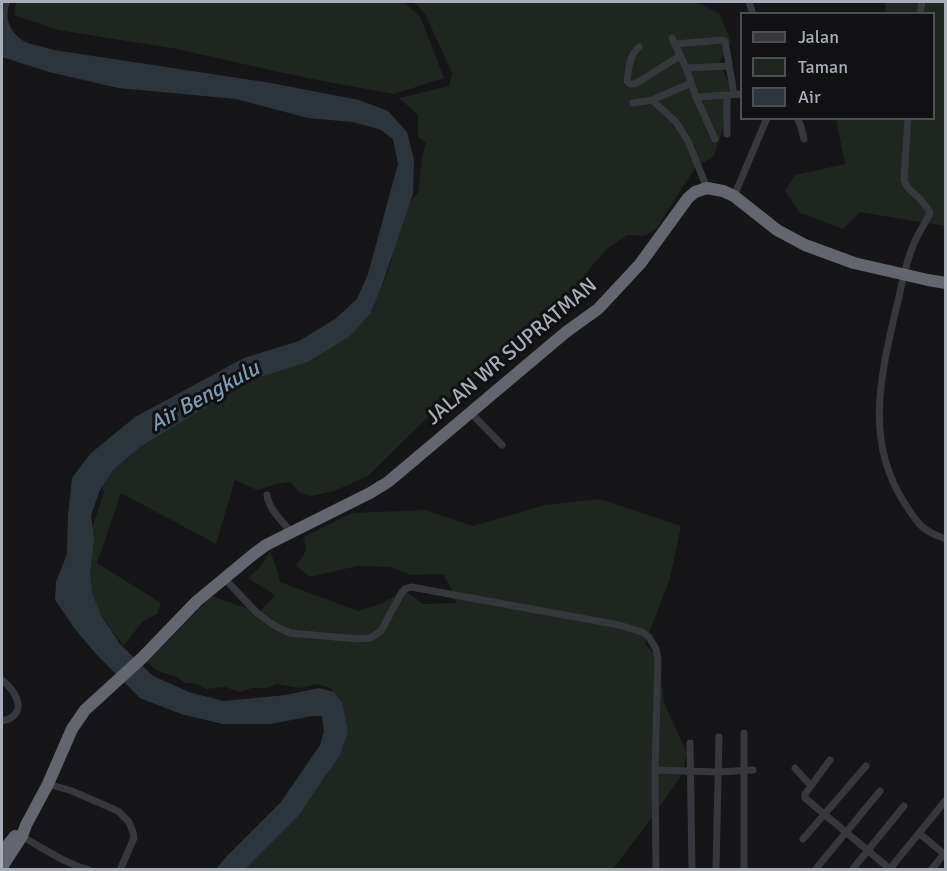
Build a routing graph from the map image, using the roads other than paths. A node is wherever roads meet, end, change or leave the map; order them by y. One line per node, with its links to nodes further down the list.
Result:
1 (639, 47): 2 (street)
2 (680, 56): 3 (street); 4 (street)
3 (729, 66): 4 (street); 6 (street)
4 (686, 68): 5 (street)
5 (691, 83): 7 (street); 8 (street)
6 (734, 94): 7 (street); 13 (street)
7 (696, 97): 14 (street)
8 (652, 100): 9 (street); 16 (street)
9 (633, 103)
10 (766, 120): 17 (street)
11 (798, 120): 15 (street)
12 (908, 120): 18 (street)
13 (727, 134)
14 (715, 139)
15 (804, 139)
16 (707, 188): 17 (highway); 20 (highway, JALAN WR SUPRATMAN)
17 (734, 196): 18 (highway)
18 (904, 274): 19 (highway); 24 (street)
19 (945, 283)
20 (470, 412): 21 (street); 23 (highway, JALAN WR SUPRATMAN)
21 (502, 445)
22 (267, 495): 23 (street)
23 (292, 533): 25 (highway, JALAN WR SUPRATMAN)
24 (945, 539)
25 (224, 578): 34 (street); 39 (highway, JALAN WR SUPRATMAN)
26 (2, 680): 27 (street)
27 (2, 721)
28 (744, 733): 37 (street)
29 (718, 737): 38 (street)
30 (690, 743): 36 (street)
31 (830, 760): 40 (street)
32 (866, 766): 44 (street)
33 (795, 768): 40 (street)
34 (655, 770): 36 (street); 56 (street)
35 (753, 770): 37 (street)
36 (690, 771): 38 (street); 57 (street)
37 (744, 771): 38 (street); 59 (street)
38 (718, 772): 58 (street)
39 (48, 784): 45 (highway, JALAN WR SUPRATMAN); 55 (street)
40 (811, 786): 44 (street)
41 (880, 791): 46 (street)
42 (945, 800): 47 (street)
43 (904, 806): 49 (street)
44 (824, 815): 46 (street); 48 (street)
45 (22, 832): 50 (highway); 52 (highway); 54 (street)
46 (846, 833): 49 (street); 60 (street)
47 (919, 833): 51 (street); 53 (street)
48 (803, 839)
49 (868, 851): 53 (street); 61 (street)
50 (2, 852)
51 (945, 855): 62 (street)
52 (2, 867)
53 (889, 869)
54 (88, 870)
55 (120, 870)
56 (656, 870)
57 (692, 870)
58 (717, 870)
59 (744, 870)
60 (814, 870)
61 (852, 870)
62 (931, 870)

